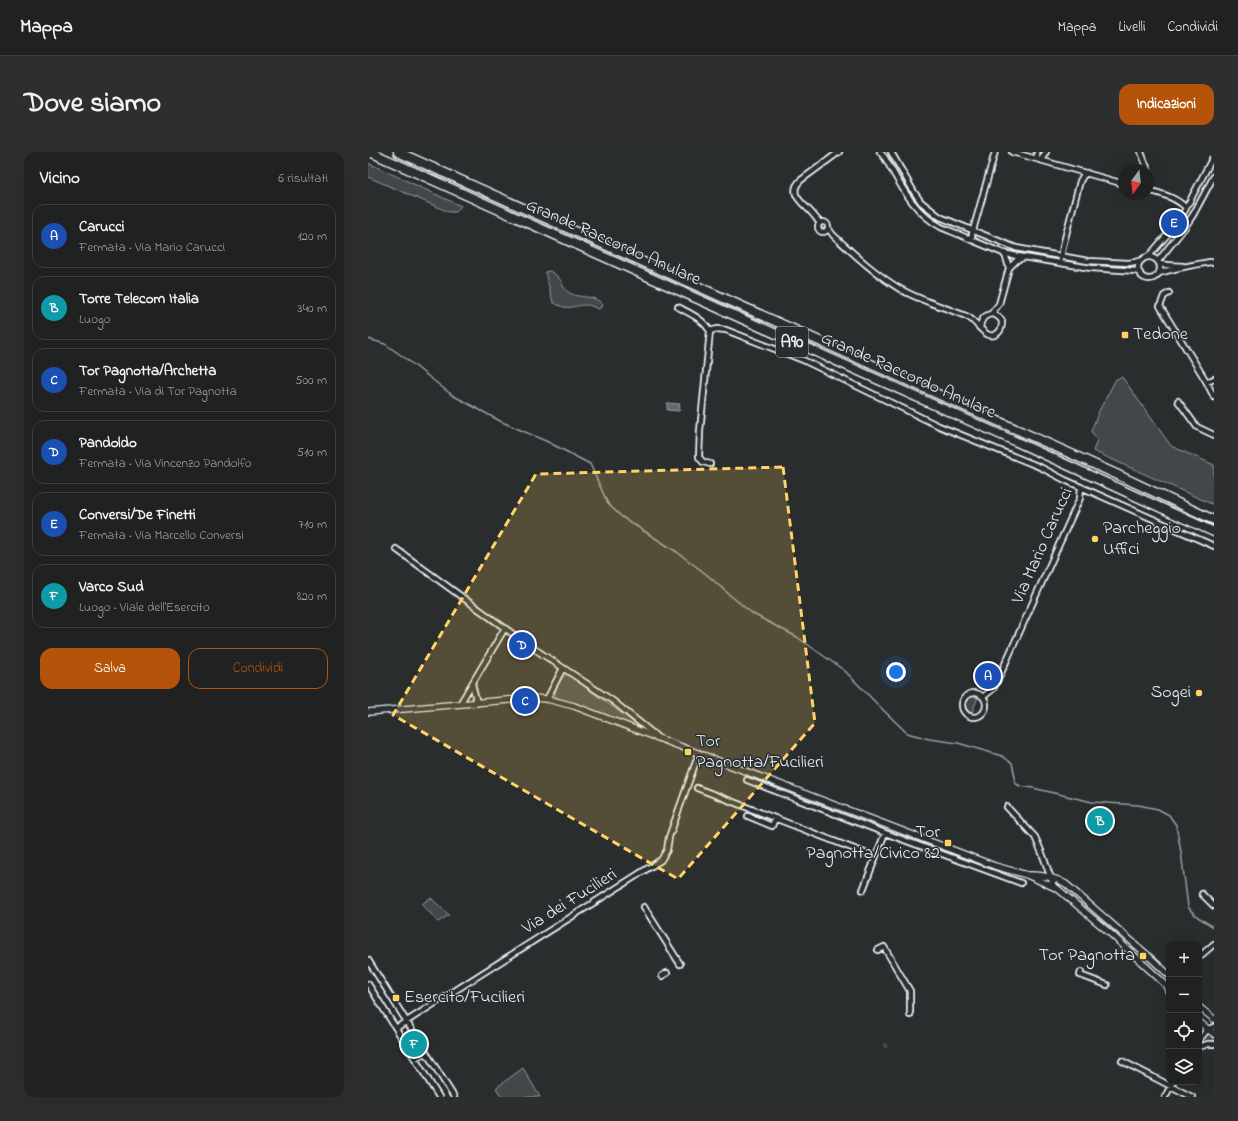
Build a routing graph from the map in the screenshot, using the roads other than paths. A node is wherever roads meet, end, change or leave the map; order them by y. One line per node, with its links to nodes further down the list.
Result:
1 (370, 152): 53 (highway, Grande Raccordo Anulare / A90)
2 (398, 152): 52 (highway, Grande Raccordo Anulare / A90)
3 (839, 152): 20 (street)
4 (880, 152): 23 (street)
5 (891, 152): 22 (street)
6 (995, 152): 22 (street)
7 (1012, 152): 12 (street)
8 (1037, 152): 12 (street)
9 (1046, 152): 12 (street)
10 (1139, 152): 13 (street); 14 (street)
11 (1214, 155): 19 (street)
12 (1039, 160): 15 (street)
13 (1142, 164)
14 (1145, 164)
15 (1087, 173): 17 (street); 25 (street)
16 (1214, 176): 31 (street)
17 (1118, 182)
18 (1154, 192): 19 (street)
19 (1186, 208): 26 (street)
20 (820, 223): 21 (street); 21 (street)
21 (827, 230): 42 (street)
22 (973, 231): 23 (street); 25 (street)
23 (967, 238): 24 (street)
24 (1003, 252): 27 (street); 33 (street)
25 (1062, 256): 28 (street); 30 (street)
26 (1148, 257): 28 (street); 31 (street)
27 (1023, 258): 30 (street); 33 (street)
28 (1142, 260): 34 (street)
29 (1213, 262): 32 (street)
30 (1057, 263): 34 (street)
31 (1159, 263): 32 (street); 35 (street)
32 (1183, 266): 35 (street)
33 (1009, 268): 37 (street)
34 (1140, 273): 35 (street)
35 (1159, 273)
36 (1169, 293): 46 (street)
37 (999, 304): 39 (street); 41 (street)
38 (678, 307): 44 (street)
39 (991, 314): 40 (street); 41 (street)
40 (984, 317): 42 (street); 43 (street)
41 (999, 317): 43 (street)
42 (970, 318): 43 (street)
43 (980, 328)
44 (710, 331): 50 (street); 51 (street)
45 (1214, 379): 46 (street)
46 (1207, 382): 47 (street)
47 (1214, 395)
48 (1178, 401): 49 (street)
49 (1214, 435)
50 (710, 464)
51 (1081, 487): 54 (street, Via Mario Carucci); 59 (street, Via Mario Carucci)
52 (1214, 520)
53 (1214, 532)
54 (1214, 546)
55 (396, 549): 56 (street)
56 (505, 628): 57 (street); 58 (street)
57 (563, 668): 60 (street); 64 (street)
58 (472, 684): 61 (street); 62 (street)
59 (983, 697): 59 (street)
60 (546, 699): 61 (street); 64 (street)
61 (477, 703): 62 (street)
62 (460, 704): 63 (street)
63 (368, 712)
64 (658, 738): 65 (street)
65 (699, 753): 73 (street); 96 (street, Via dei Fucilieri)
66 (747, 780): 71 (street)
67 (697, 788): 70 (street)
68 (1007, 807): 74 (street)
69 (748, 816): 70 (street)
70 (775, 818): 72 (street)
71 (885, 833): 72 (street); 75 (street)
72 (875, 857): 77 (street)
73 (1027, 875): 74 (street); 76 (street)
74 (1050, 877): 76 (street); 87 (street)
75 (1020, 883)
76 (1054, 886): 92 (street)
77 (863, 890)
78 (1202, 894): 79 (street)
79 (1214, 906)
80 (644, 908): 85 (street)
81 (1214, 944): 83 (street)
82 (878, 950): 94 (street)
83 (1202, 954)
84 (368, 960): 96 (street)
85 (680, 964)
86 (1081, 972): 91 (street)
87 (1166, 972)
88 (667, 973): 89 (street)
89 (662, 976)
90 (368, 984): 99 (street)
91 (1108, 985)
92 (1166, 985)
93 (1202, 1009): 95 (street)
94 (910, 1015)
95 (1214, 1019)
96 (407, 1021): 99 (street, Via dei Fucilieri); 105 (street)
97 (1202, 1024): 100 (street)
98 (1214, 1027): 100 (street)
99 (396, 1028): 106 (street)
100 (1208, 1029): 101 (street); 102 (street)
101 (1214, 1034)
102 (1202, 1036)
103 (1214, 1044): 104 (street)
104 (1202, 1046)
105 (426, 1052): 106 (street); 112 (street)
106 (415, 1058): 111 (street)
107 (1122, 1060): 108 (street)
108 (1166, 1081)
109 (1171, 1085): 113 (street)
110 (1174, 1085): 114 (street)
111 (439, 1097)
112 (454, 1097)
113 (1165, 1097)
114 (1192, 1097)

